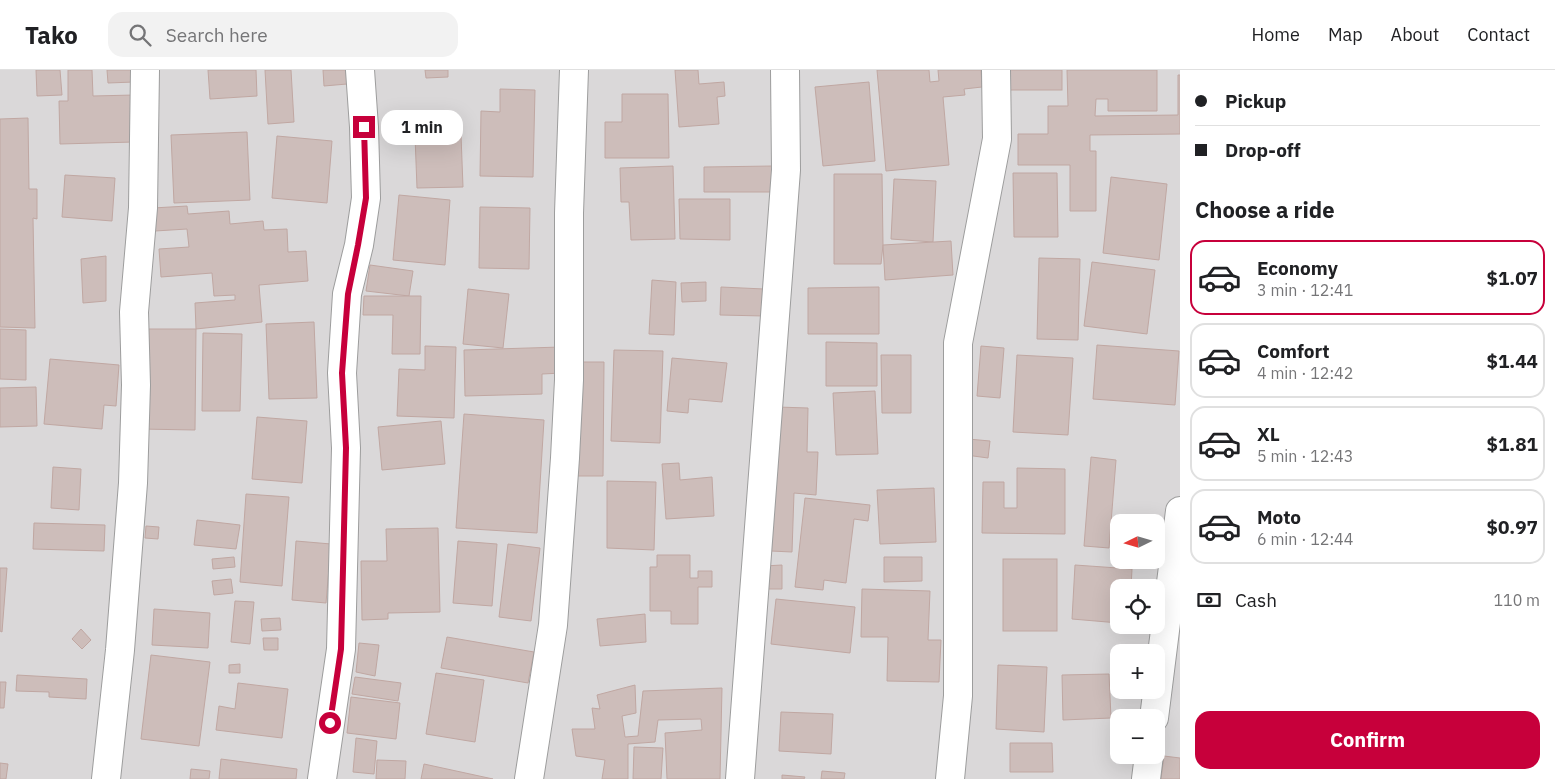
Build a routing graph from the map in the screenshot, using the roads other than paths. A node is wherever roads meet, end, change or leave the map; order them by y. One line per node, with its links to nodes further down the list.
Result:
1 (145, 70): 9 (street)
2 (360, 70): 10 (street)
3 (574, 70): 11 (street)
4 (784, 70): 12 (street)
5 (996, 70): 13 (street)
6 (1180, 511): 7 (street)
7 (1155, 709)
8 (1148, 764): 14 (street)
9 (106, 779)
10 (322, 779)
11 (529, 779)
12 (740, 779)
13 (950, 779)
14 (1146, 779)

